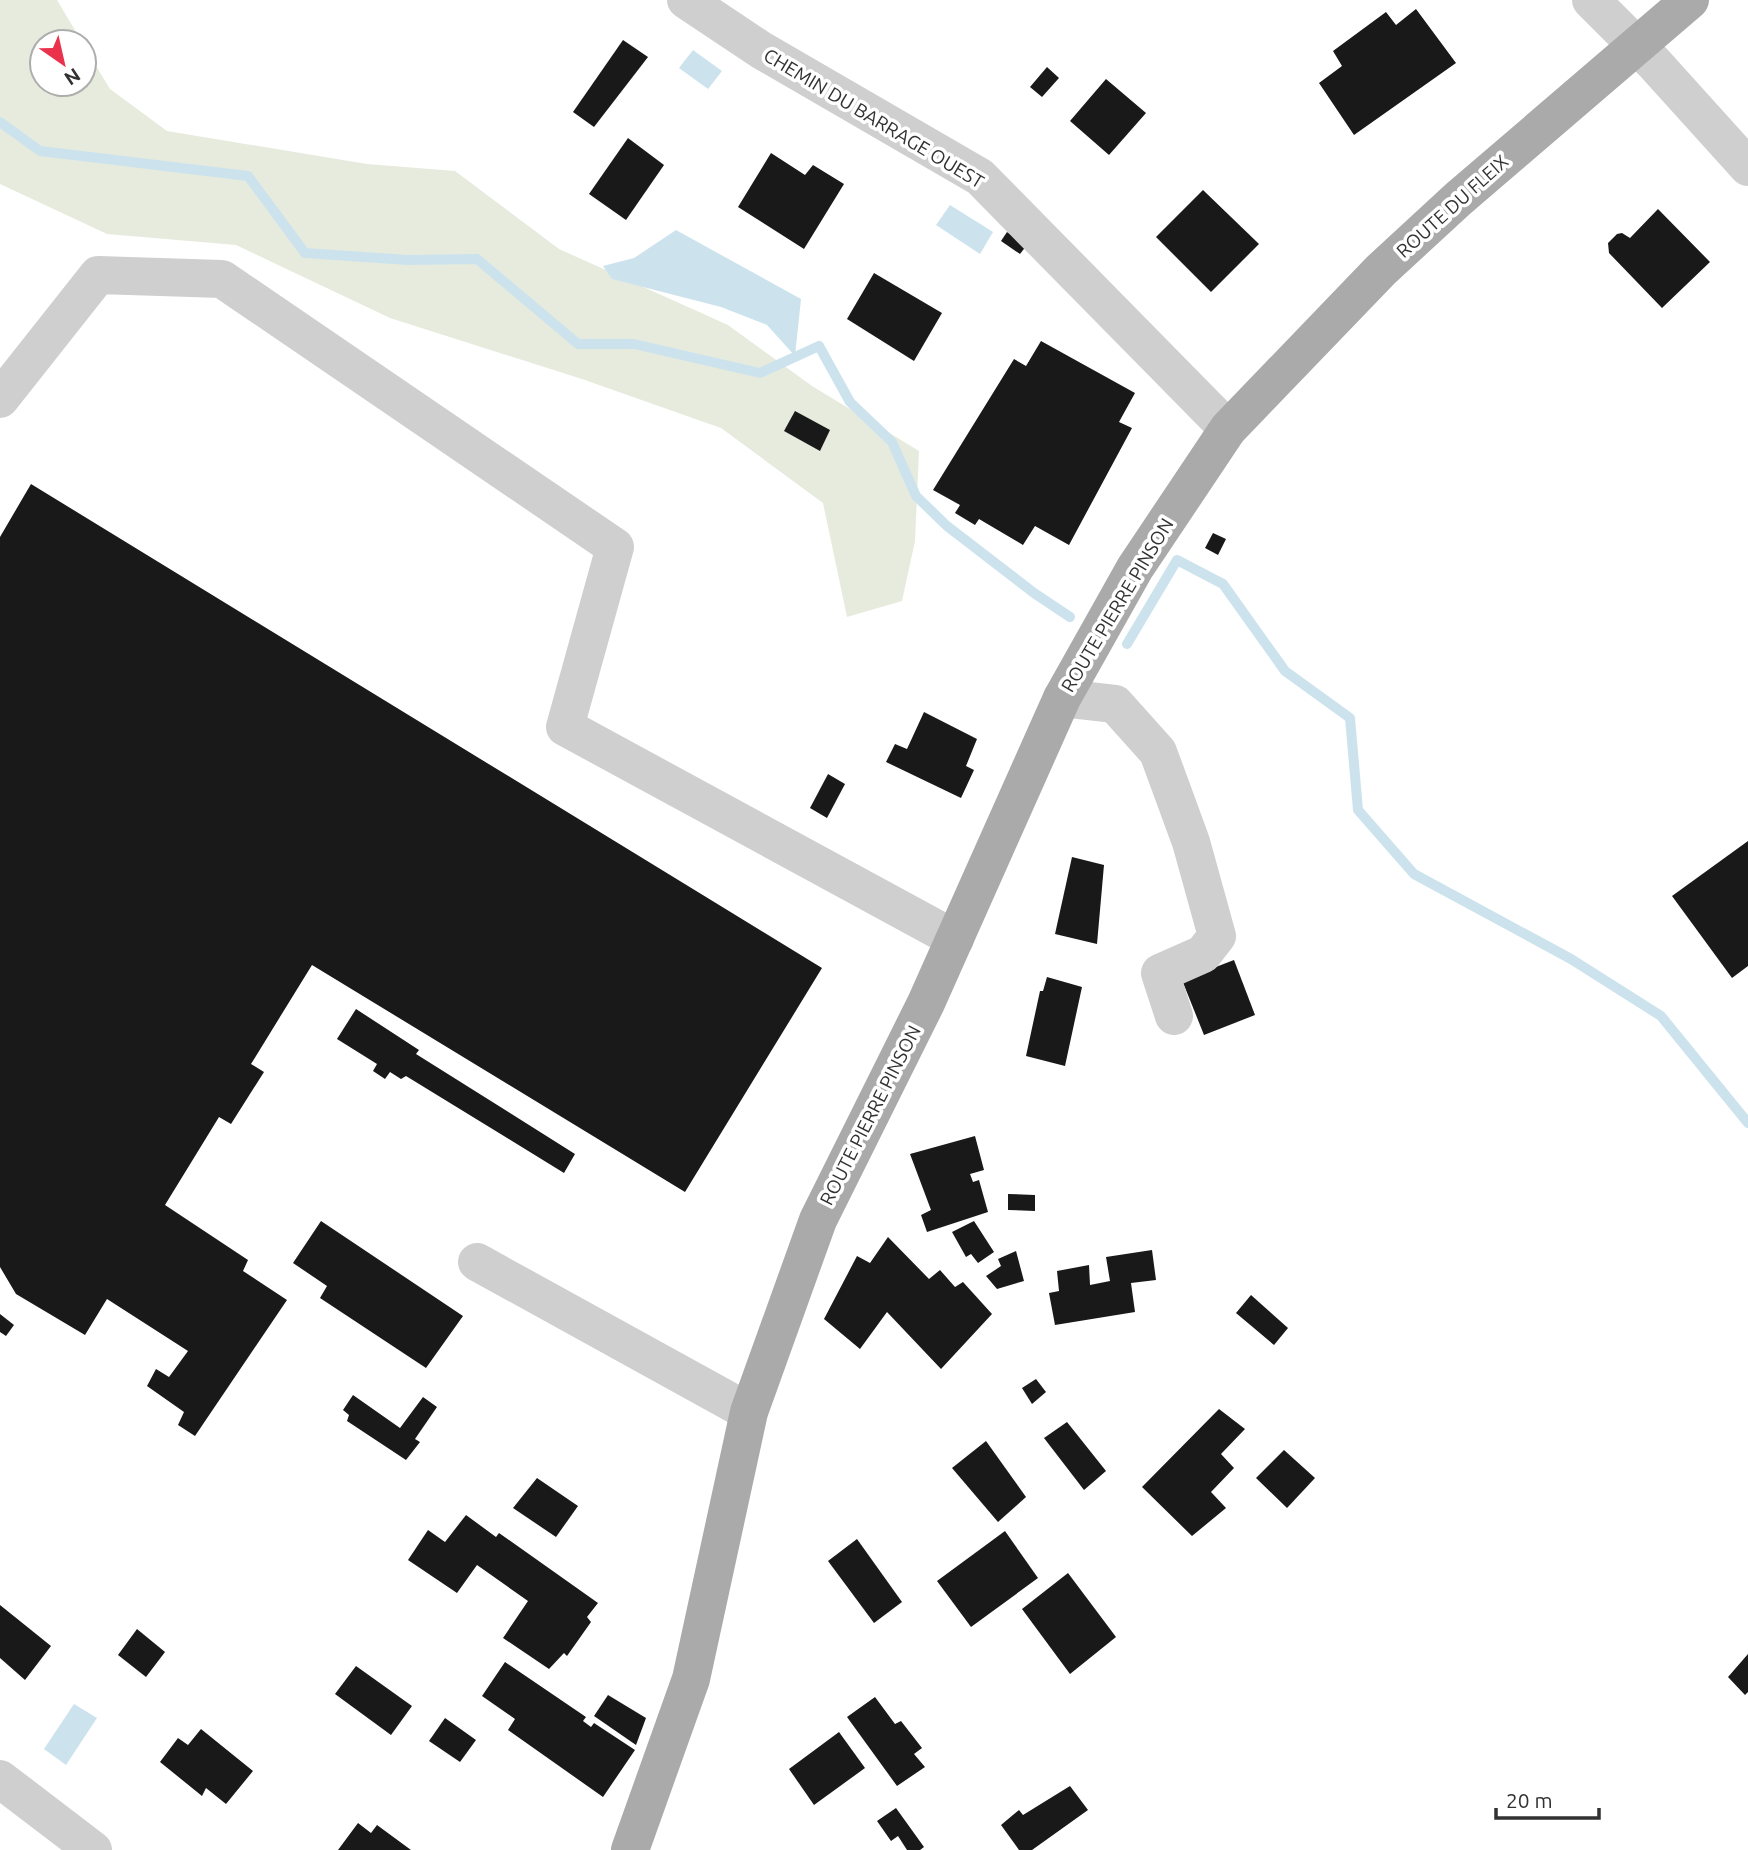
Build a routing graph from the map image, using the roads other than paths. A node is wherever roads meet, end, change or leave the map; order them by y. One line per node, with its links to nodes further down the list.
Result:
1 (686, 0): 7 (street, CHEMIN DU BARRAGE OUEST)
2 (1591, 0): 4 (street)
3 (1690, 0): 4 (main road, ROUTE DU FLEIX)
4 (1637, 46): 5 (street); 7 (main road, ROUTE DU FLEIX)
5 (1748, 167)
6 (0, 399): 9 (street)
7 (1228, 429): 8 (main road, ROUTE PIERRE PINSON)
8 (1062, 698): 9 (main road, ROUTE PIERRE PINSON); 10 (street)
9 (955, 939): 12 (main road, ROUTE PIERRE PINSON)
10 (1174, 1016)
11 (477, 1262): 12 (street)
12 (749, 1412): 15 (main road, ROUTE PIERRE PINSON)
13 (0, 1779): 14 (street)
14 (93, 1850)
15 (630, 1850)

